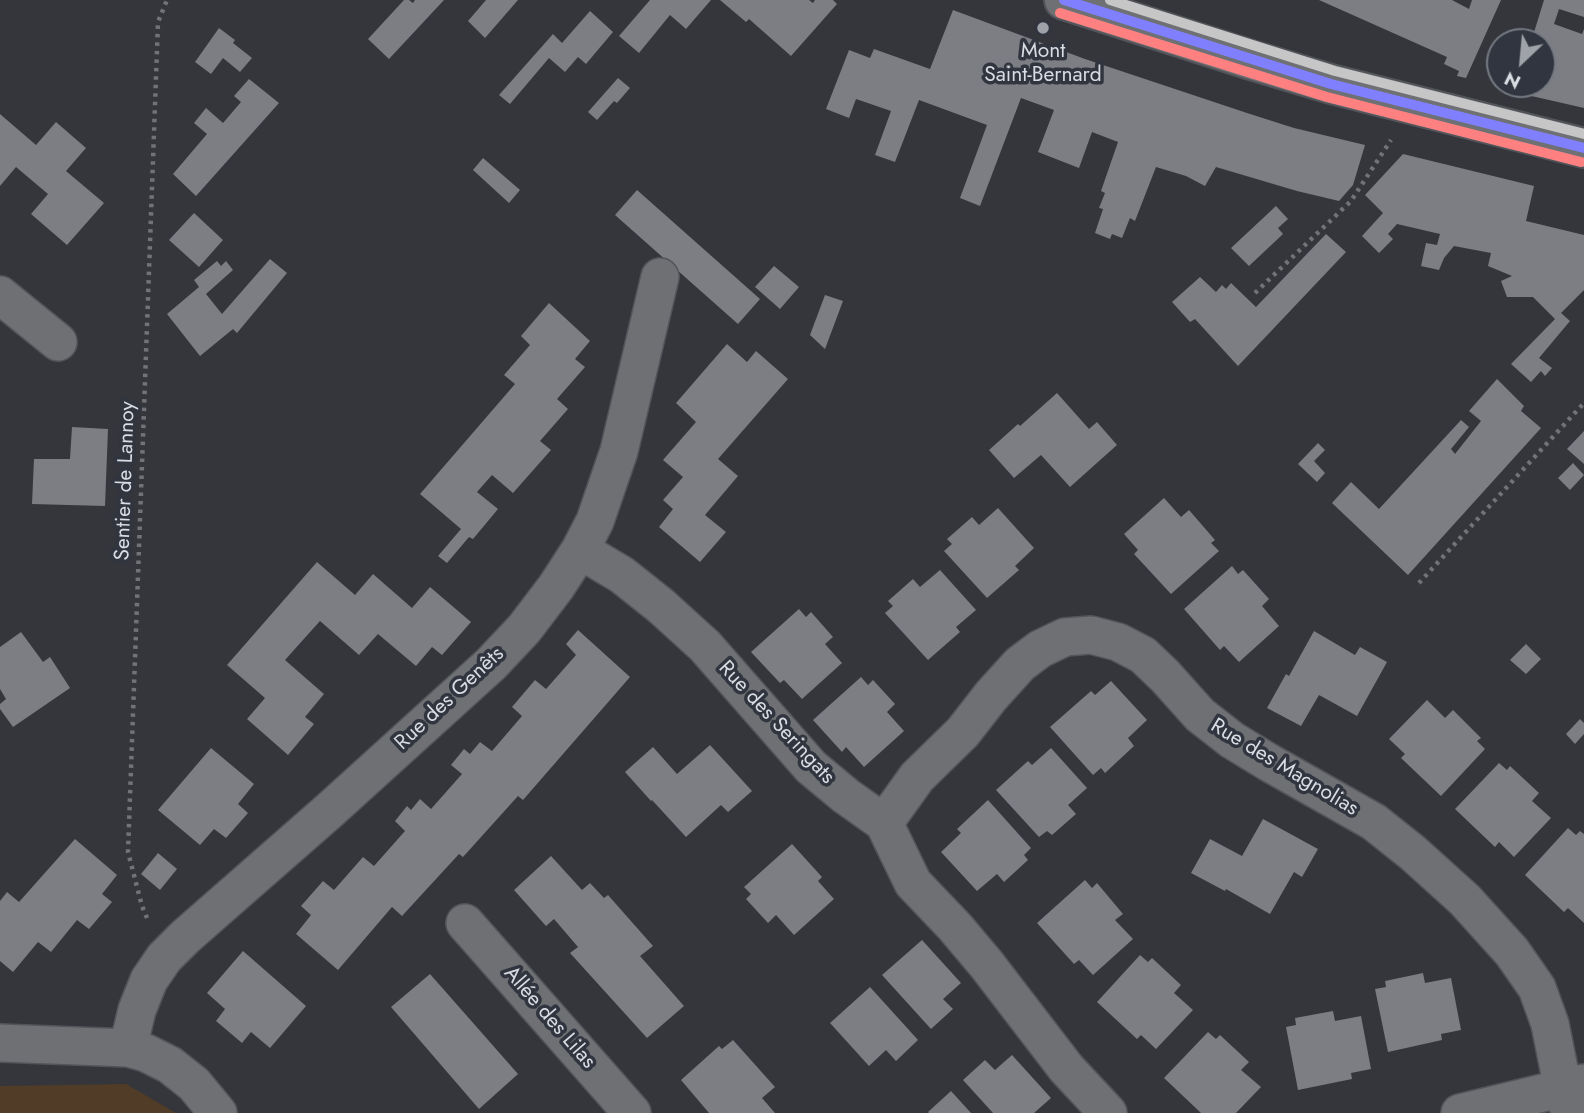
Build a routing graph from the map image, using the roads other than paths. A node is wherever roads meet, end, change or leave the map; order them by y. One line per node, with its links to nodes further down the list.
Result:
1 (1064, 0): 2 (main road)
2 (1584, 148)
3 (660, 277): 6 (street, Rue des Genêts)
4 (0, 295): 5 (street)
5 (58, 342)
6 (580, 550): 7 (street, Rue des Seringats); 10 (street, Rue des Genêts)
7 (884, 823): 11 (street, Rue des Magnolias); 14 (street, Rue des Seringats)
8 (465, 923): 13 (street, Allée des Lilas)
9 (0, 1043): 10 (street)
10 (128, 1048): 12 (street)
11 (1572, 1095): 15 (street)
12 (218, 1113)
13 (632, 1113)
14 (1108, 1113)
15 (1460, 1113)

